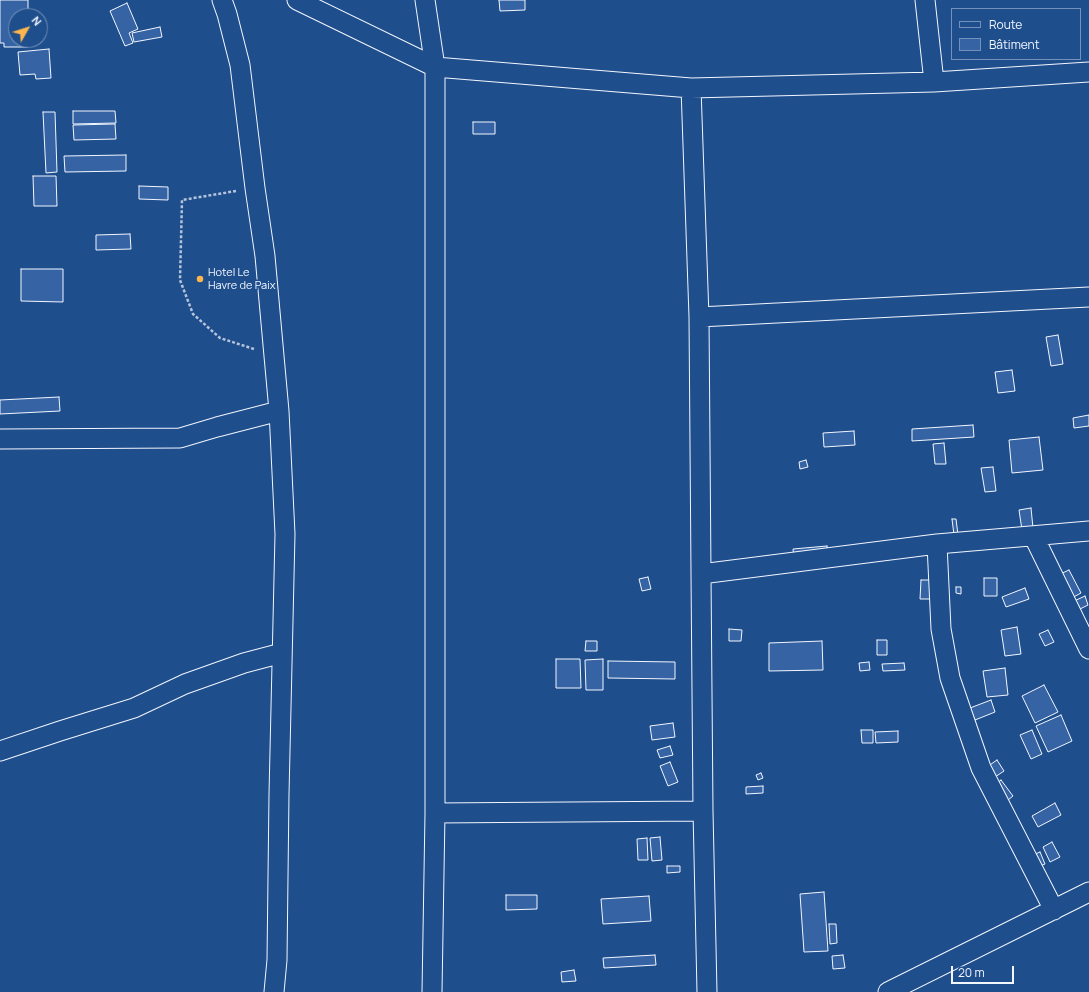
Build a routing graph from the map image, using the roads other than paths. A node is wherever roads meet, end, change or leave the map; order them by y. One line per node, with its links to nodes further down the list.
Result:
1 (222, 0): 11 (street)
2 (297, 0): 5 (street)
3 (425, 0): 5 (street)
4 (925, 0): 7 (street)
5 (434, 66): 8 (street); 21 (street)
6 (1089, 72): 7 (street)
7 (934, 82): 8 (street)
8 (691, 88): 10 (street)
9 (1089, 297): 10 (street)
10 (699, 317): 16 (street)
11 (279, 411): 12 (street); 18 (street)
12 (0, 439)
13 (1089, 531): 14 (street)
14 (1034, 537): 15 (street); 17 (street)
15 (937, 544): 16 (street); 23 (street)
16 (701, 574): 20 (street)
17 (1089, 649)
18 (282, 653): 19 (street); 24 (street)
19 (0, 752)
20 (703, 811): 21 (street); 26 (street)
21 (435, 813): 25 (street)
22 (1089, 892): 23 (street)
23 (1054, 910): 27 (street)
24 (274, 992)
25 (432, 992)
26 (707, 992)
27 (888, 992)

